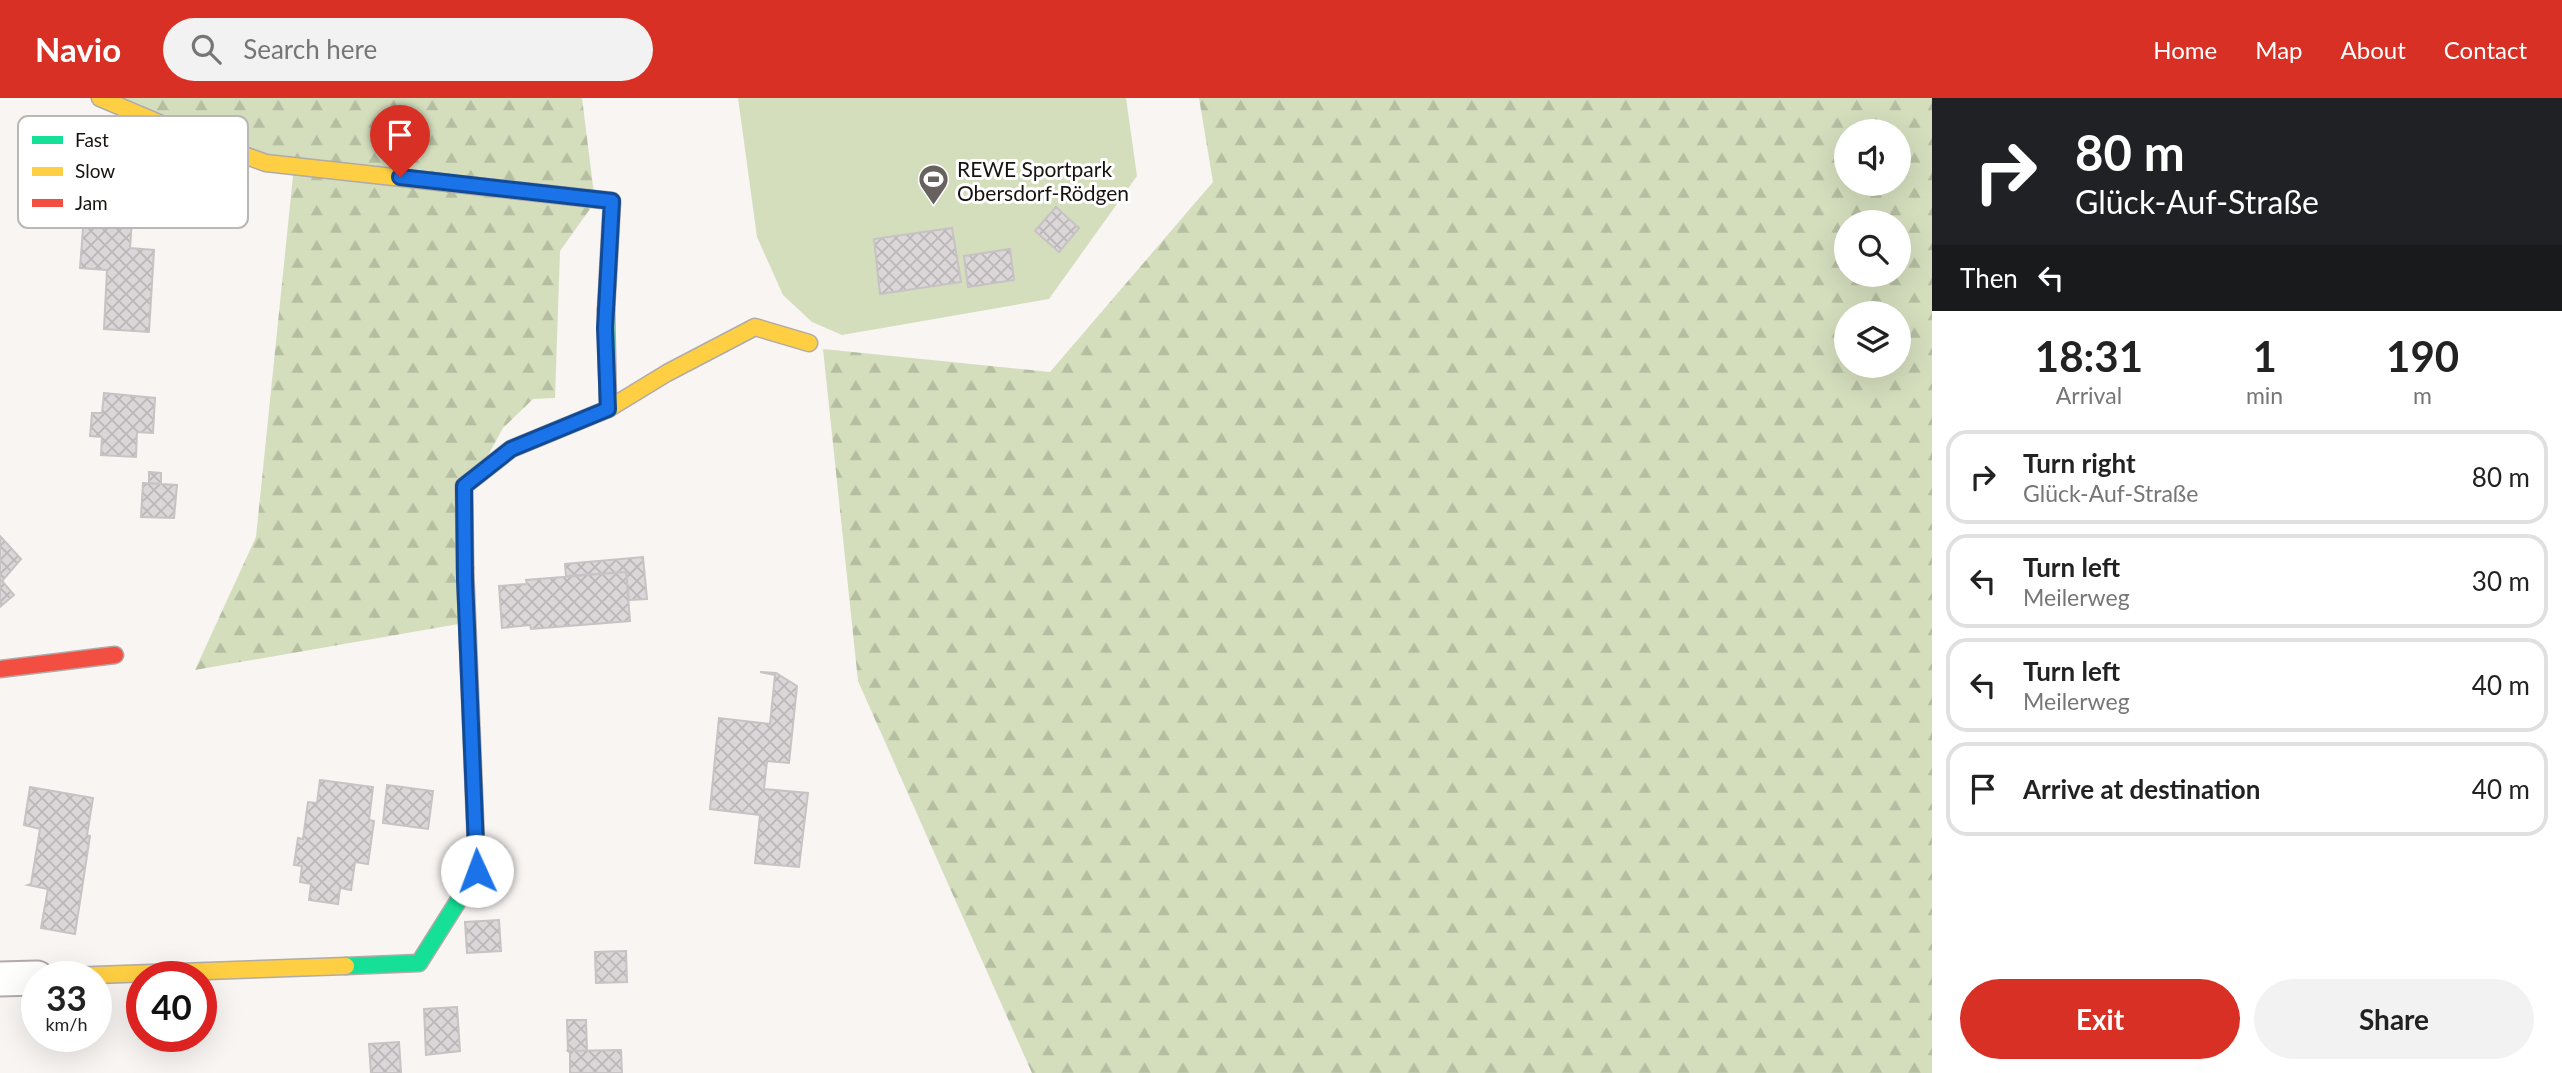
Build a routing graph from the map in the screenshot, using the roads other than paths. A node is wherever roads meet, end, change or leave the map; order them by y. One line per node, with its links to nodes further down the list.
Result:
1 (100, 98): 2 (street)
2 (142, 116)
3 (248, 157): 5 (street)
4 (809, 343): 5 (street)
5 (608, 409): 8 (street)
6 (115, 655): 7 (street)
7 (0, 669)
8 (112, 974)
9 (21, 978): 10 (street)
10 (0, 979)

